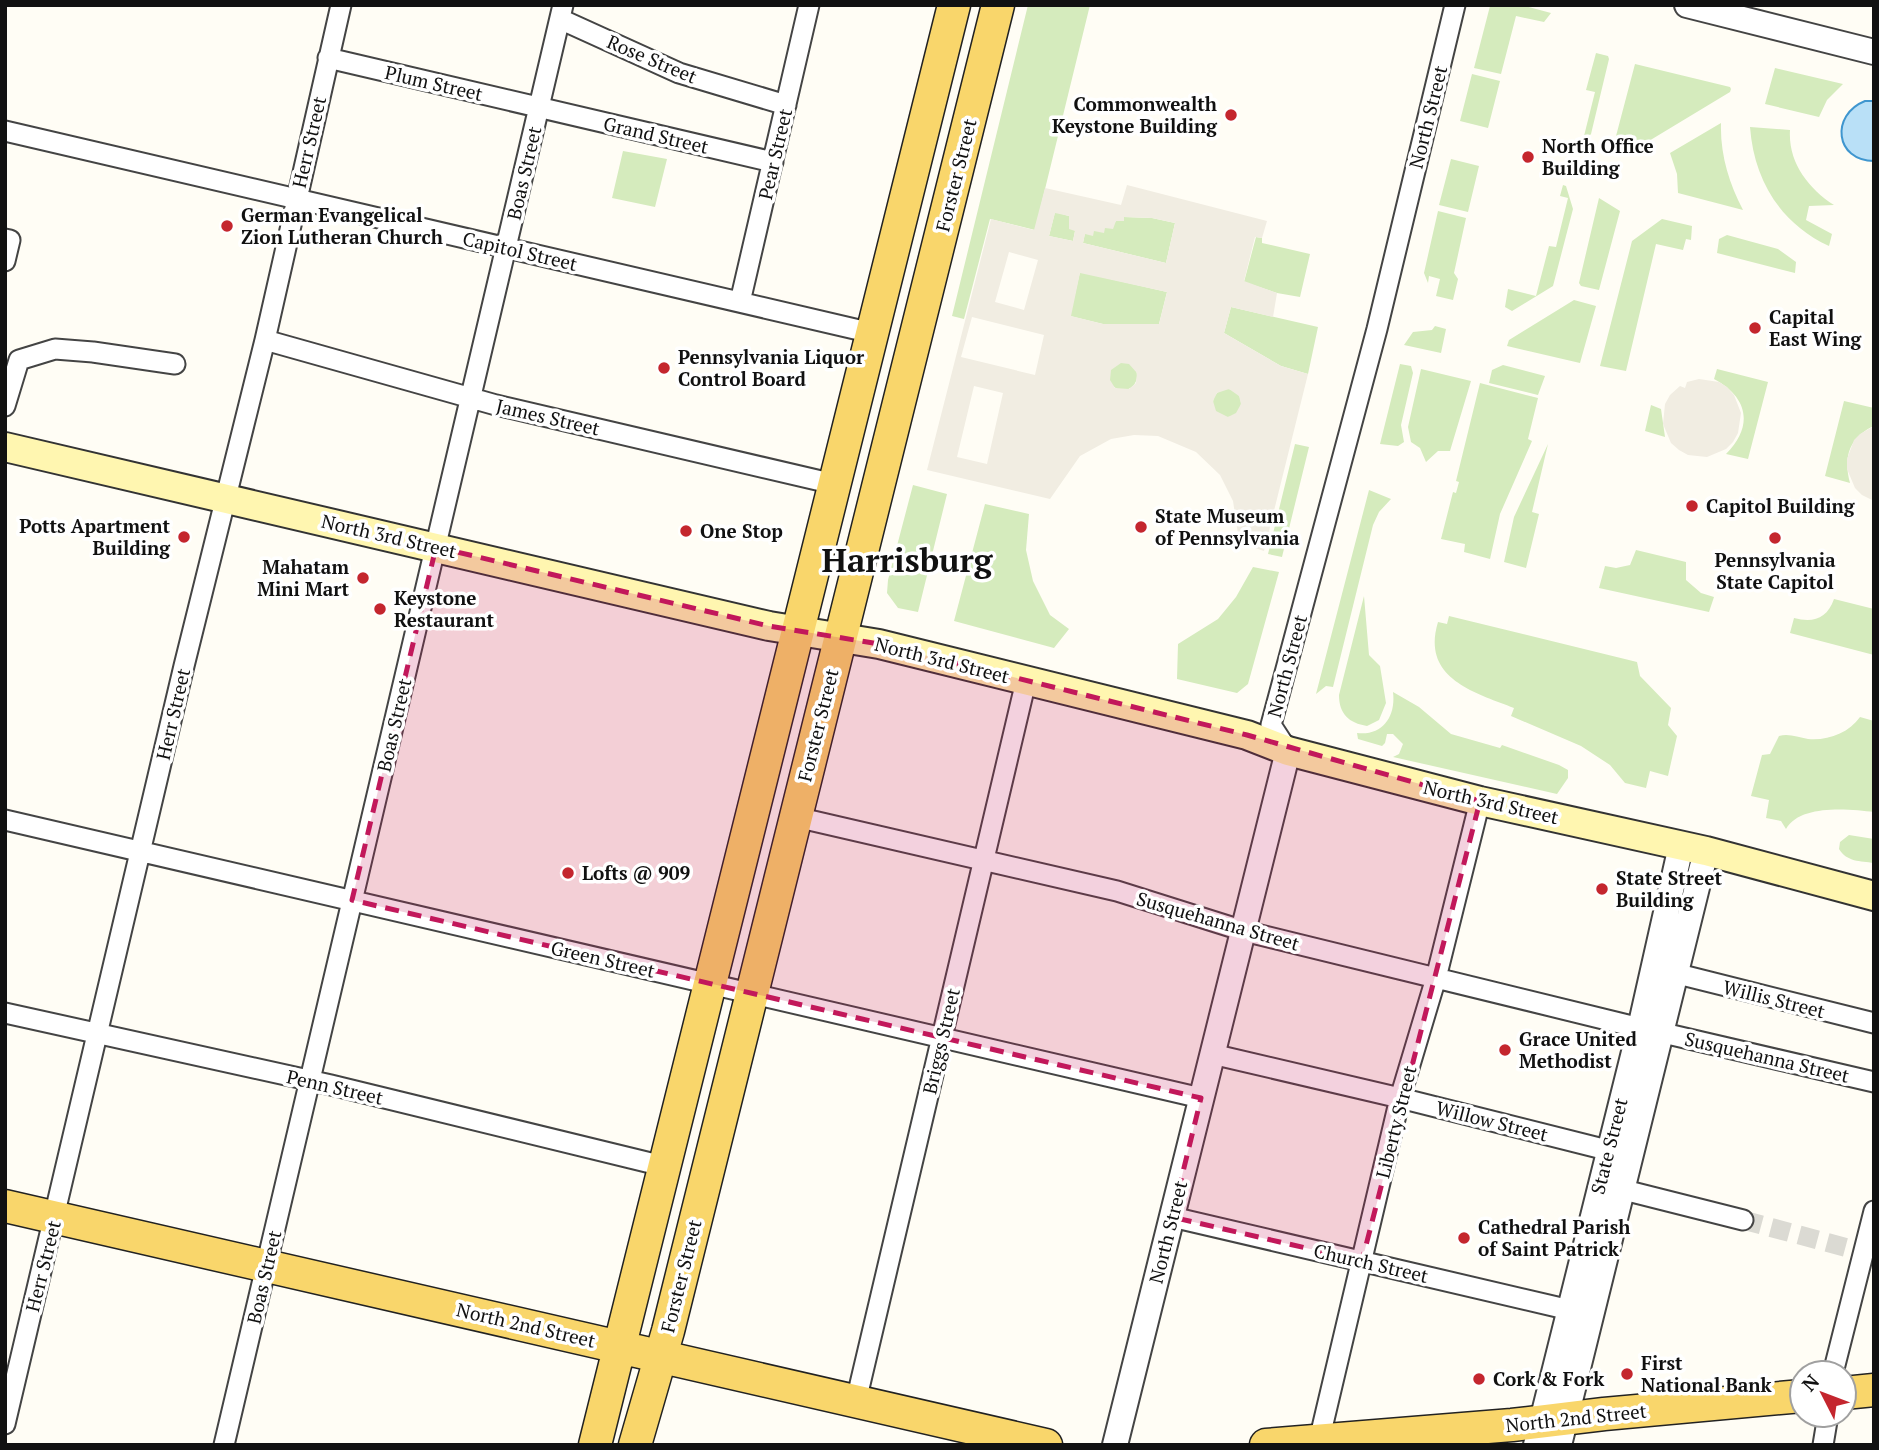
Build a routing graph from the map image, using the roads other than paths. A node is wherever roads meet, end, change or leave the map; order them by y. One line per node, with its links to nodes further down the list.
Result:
1 (341, 5): 10 (street, Herr Street)
2 (809, 5): 11 (street, Pear Street)
3 (954, 5): 20 (main road)
4 (998, 5): 30 (main road, Forster Street)
5 (1455, 5): 32 (street, North Street)
6 (1687, 5): 7 (street)
7 (1713, 8): 9 (street)
8 (562, 12): 11 (street, Rose Street); 12 (street, Boas Street)
9 (1874, 52)
10 (328, 58): 12 (street, Plum Street); 15 (street, Herr Street)
11 (786, 105): 14 (street, Pear Street)
12 (540, 107): 14 (street, Grand Street); 17 (street, Boas Street)
13 (5, 131): 15 (street, Capitol Street)
14 (773, 162): 19 (street, Pear Street)
15 (295, 199): 17 (street, Capitol Street); 21 (street, Herr Street)
16 (5, 239): 18 (street)
17 (506, 248): 19 (street, Capitol Street); 23 (street, Boas Street)
18 (5, 261)
19 (740, 302): 20 (street, Capitol Street)
20 (872, 333): 26 (main road)
21 (265, 340): 23 (street, James Street); 27 (street, Herr Street)
22 (175, 364): 24 (street)
23 (471, 399): 26 (street, James Street); 28 (street, Boas Street)
24 (5, 406)
25 (5, 447): 27 (main road, North 3rd Street)
26 (834, 484): 29 (main road)
27 (225, 498): 28 (main road, North 3rd Street); 37 (street, Herr Street)
28 (436, 547): 29 (main road, North 3rd Street); 40 (street, Boas Street)
29 (797, 630): 30 (main road, North 3rd Street); 44 (main road)
30 (840, 637): 31 (main road, North 3rd Street); 34 (main road, Forster Street)
31 (1026, 681): 32 (main road, North 3rd Street); 38 (street, Briggs Street)
32 (1288, 751): 33 (main road, North 3rd Street); 41 (street, North Street)
33 (1480, 801): 36 (main road, North 3rd Street); 43 (street, Liberty Street)
34 (796, 817): 38 (street, Susquehanna Street); 45 (main road, Forster Street)
35 (5, 820): 37 (street, Green Street)
36 (1693, 848): 39 (main road, North 3rd Street); 42 (street, State Street); 48 (street, State Street)
37 (141, 851): 40 (street, Green Street); 49 (street, Herr Street)
38 (984, 860): 41 (street, Susquehanna Street); 50 (street, Briggs Street)
39 (1874, 895)
40 (352, 900): 44 (street, Green Street); 52 (street, Boas Street)
41 (1244, 931): 43 (street, Susquehanna Street); 51 (street, North Street)
42 (1674, 973): 47 (street, Willis Street); 48 (street, State Street)
43 (1436, 978): 48 (street, Susquehanna Street); 55 (street, Liberty Street)
44 (709, 984): 45 (street, Green Street); 57 (main road)
45 (751, 993): 50 (street, Green Street); 68 (main road, Forster Street)
46 (5, 1013): 49 (street, Penn Street)
47 (1874, 1023)
48 (1649, 1030): 53 (street, Susquehanna Street); 56 (street, State Street); 58 (street, State Street)
49 (98, 1034): 52 (street, Penn Street); 61 (street, Herr Street)
50 (942, 1038): 54 (street, Green Street); 71 (street, Briggs Street)
51 (1212, 1054): 54 (street, North Street); 55 (street, Willow Street)
52 (309, 1080): 57 (street, Penn Street); 65 (street, Boas Street)
53 (1874, 1082)
54 (1202, 1098): 62 (street, North Street)
55 (1400, 1098): 56 (street, Willow Street); 64 (street, Liberty Street)
56 (1607, 1150): 66 (street, State Street)
57 (663, 1166): 67 (main road)
58 (1620, 1189): 63 (street); 73 (street, State Street)
59 (5, 1206): 61 (main road, North 2nd Street)
60 (1874, 1211): 69 (street)
61 (55, 1217): 65 (main road, North 2nd Street); 72 (street, Herr Street)
62 (1172, 1217): 64 (street, Church Street); 79 (street, North Street)
63 (1743, 1220)
64 (1362, 1261): 66 (street, Church Street); 74 (street, Liberty Street)
65 (267, 1265): 67 (main road, North 2nd Street); 75 (street, Boas Street)
66 (1570, 1310): 73 (street, State Street)
67 (618, 1346): 68 (main road, North 2nd Street); 76 (main road)
68 (660, 1356): 71 (main road, North 2nd Street); 77 (main road, Forster Street)
69 (1837, 1359)
70 (1788, 1398): 73 (main road, North 2nd Street)
71 (856, 1401): 78 (main road, North 2nd Street)
72 (5, 1424)
73 (1550, 1433): 74 (main road, North 2nd Street)
74 (1319, 1442): 80 (main road, North 2nd Street)
75 (224, 1445)
76 (595, 1445)
77 (635, 1445)
78 (1046, 1445)
79 (1115, 1445)
80 (1266, 1445)

